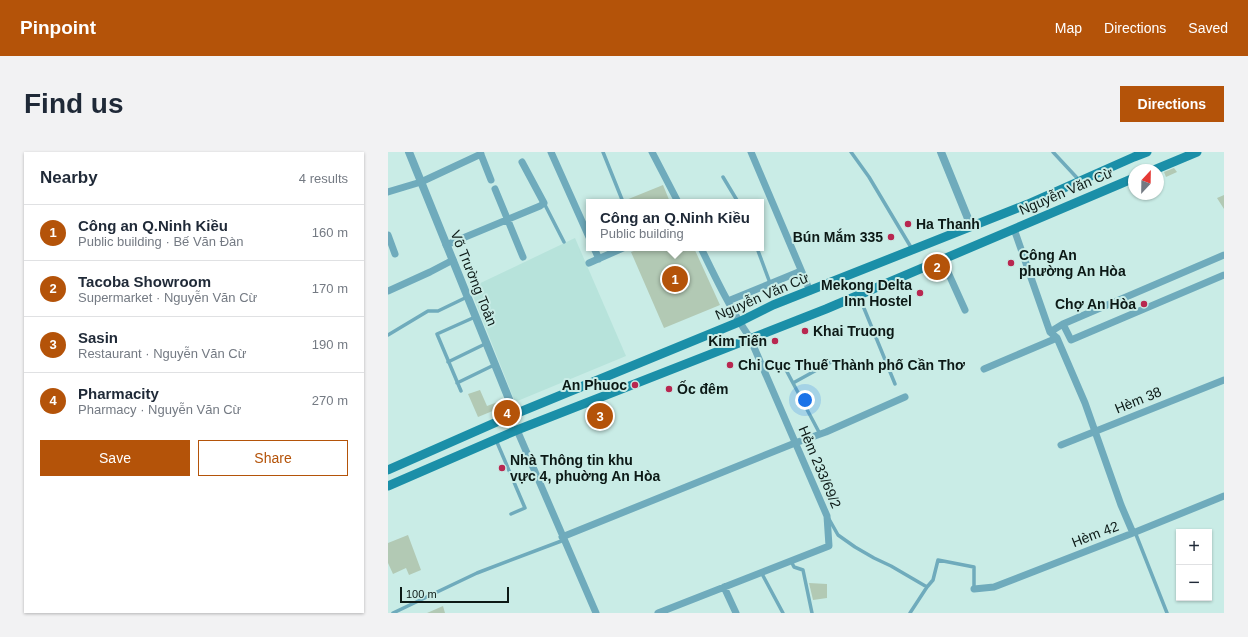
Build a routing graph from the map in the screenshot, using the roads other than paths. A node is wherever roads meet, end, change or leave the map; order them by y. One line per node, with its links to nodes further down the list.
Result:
1 (409, 152): 19 (street, Võ Trường Toản)
2 (551, 152): 29 (street)
3 (603, 152): 22 (lane)
4 (652, 152): 23 (street)
5 (751, 152): 45 (street)
6 (851, 152): 33 (lane)
7 (941, 152): 27 (street)
8 (1053, 152): 17 (lane)
9 (1148, 152): 12 (main road, Nguyễn Văn Cừ)
10 (1197, 152): 14 (main road)
11 (480, 153): 16 (street); 19 (street)
12 (1132, 154): 17 (main road, Nguyễn Văn Cừ)
13 (522, 162): 25 (street)
14 (1164, 166)
15 (723, 177): 24 (lane)
16 (491, 180)
17 (1080, 181): 27 (main road, Nguyễn Văn Cừ)
18 (1128, 181): 28 (main road, Nguyễn Văn Cừ)
19 (421, 182): 21 (street); 32 (street, Võ Trường Toản)
20 (495, 189): 26 (street)
21 (388, 192)
22 (623, 199)
23 (676, 199)
24 (736, 199)
25 (544, 203): 26 (street); 31 (lane)
26 (507, 219): 32 (street); 40 (street)
27 (971, 226): 33 (main road, Nguyễn Văn Cừ)
28 (1014, 229): 42 (main road, Nguyễn Văn Cừ); 57 (street)
29 (586, 230)
30 (388, 234): 38 (street)
31 (564, 242)
32 (446, 245): 43 (street, Võ Trường Toản)
33 (913, 250): 48 (main road, Nguyễn Văn Cừ)
34 (595, 251): 41 (street)
35 (616, 251): 41 (street)
36 (703, 251): 52 (street, Hẻm 233/69/2)
37 (758, 251): 47 (lane)
38 (395, 254)
39 (1224, 255): 56 (street)
40 (523, 257)
41 (598, 259): 44 (street)
42 (942, 259): 50 (main road, Nguyễn Văn Cừ); 53 (street)
43 (453, 260): 49 (street); 51 (street, Võ Trường Toản)
44 (589, 263)
45 (801, 271): 47 (street); 48 (street)
46 (1224, 276): 56 (street)
47 (770, 283): 52 (street)
48 (810, 290): 55 (main road, Nguyễn Văn Cừ)
49 (388, 291)
50 (858, 295): 59 (main road, Nguyễn Văn Cừ); 70 (lane)
51 (468, 297): 54 (street, Võ Trường Toản); 58 (lane)
52 (728, 301): 55 (street, Hẻm 233/69/2)
53 (966, 310)
54 (476, 317): 61 (street, Võ Trường Toản); 63 (lane)
55 (739, 322): 59 (street, Hẻm 233/69/2); 73 (main road, Nguyễn Văn Cừ)
56 (1063, 324): 57 (street)
57 (1050, 332): 60 (street)
58 (388, 335)
59 (750, 338): 74 (main road, Nguyễn Văn Cừ); 78 (street, Hẻm 233/69/2)
60 (1057, 338): 66 (street); 75 (street)
61 (487, 343): 63 (lane); 64 (street, Võ Trường Toản)
62 (833, 361): 69 (lane)
63 (448, 362): 68 (lane)
64 (496, 364): 68 (lane); 73 (street, Võ Trường Toản)
65 (785, 368): 69 (lane)
66 (984, 369)
67 (1224, 380): 75 (street, Hèm 38)
68 (457, 383): 71 (lane)
69 (793, 383): 76 (lane)
70 (895, 384)
71 (461, 391)
72 (905, 398): 76 (street)
73 (515, 414): 74 (main road); 80 (main road, Nguyễn Văn Cừ)
74 (519, 429): 77 (main road, Nguyễn Văn Cừ); 86 (street)
75 (1094, 431): 79 (street, Hèm 38); 85 (street)
76 (820, 434): 78 (street)
77 (496, 439): 81 (main road, Nguyễn Văn Cừ); 83 (lane)
78 (795, 443): 84 (street, Hẻm 233/69/2); 86 (street)
79 (1061, 445)
80 (388, 470)
81 (388, 486)
82 (1224, 496): 85 (street, Hèm 42)
83 (511, 514)
84 (827, 516): 87 (street, Hẻm 233/69/2); 90 (lane)
85 (1134, 533): 91 (street, Hèm 42); 99 (lane)
86 (563, 538): 92 (lane); 93 (street)
87 (791, 561): 88 (street, Hẻm 233/69/2); 97 (lane)
88 (761, 572): 89 (street, Hẻm 233/69/2); 96 (lane)
89 (724, 587): 94 (street, Hẻm 233/69/2); 95 (street)
90 (927, 587): 91 (lane); 98 (lane)
91 (974, 589)
92 (393, 613)
93 (596, 613)
94 (658, 613)
95 (736, 613)
96 (783, 613)
97 (812, 613)
98 (910, 613)
99 (1167, 613)

